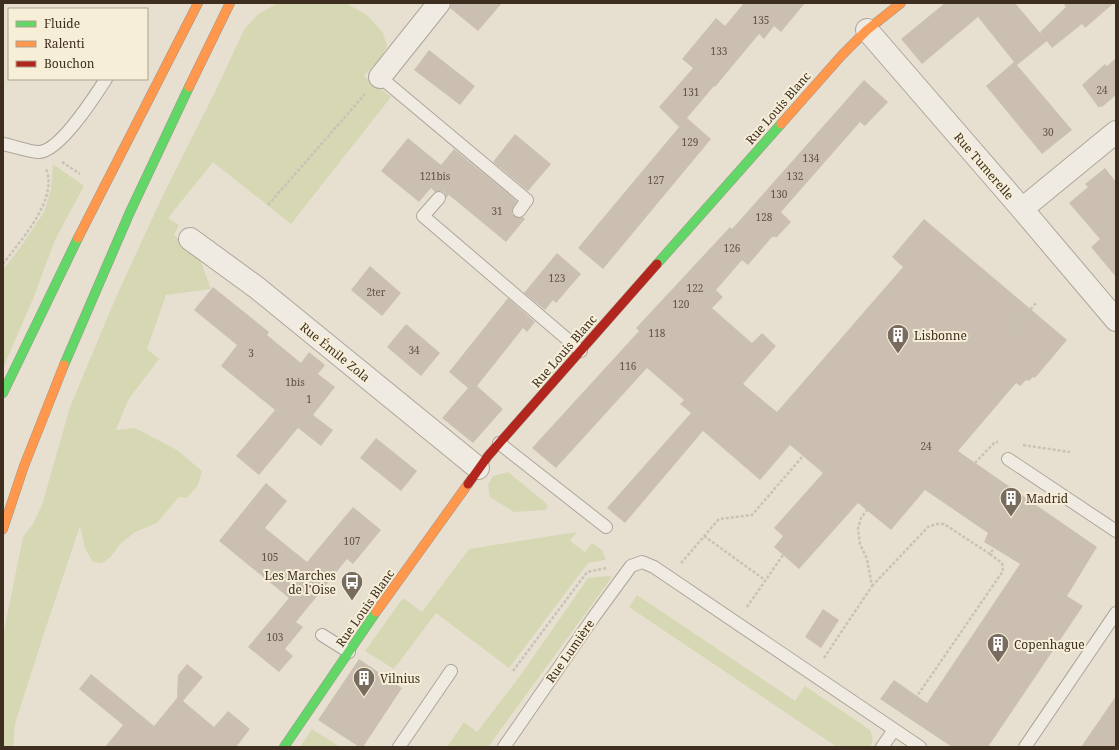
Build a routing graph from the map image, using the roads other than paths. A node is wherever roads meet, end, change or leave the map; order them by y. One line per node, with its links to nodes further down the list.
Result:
1 (198, 3): 16 (main road)
2 (230, 3): 21 (main road)
3 (439, 3): 6 (street)
4 (901, 3): 5 (main road, Rue Louis Blanc)
5 (867, 30): 11 (street, Rue Tumerelle); 15 (main road, Rue Louis Blanc)
6 (380, 77): 12 (lane)
7 (105, 80): 9 (lane)
8 (1116, 132): 11 (street, Rue Tumerelle)
9 (3, 144)
10 (439, 198): 15 (lane)
11 (1022, 209): 14 (street)
12 (519, 211)
13 (190, 239): 19 (street, Rue Émile Zola)
14 (1116, 320)
15 (580, 351): 17 (main road, Rue Louis Blanc)
16 (3, 393)
17 (499, 442): 19 (main road, Rue Louis Blanc); 20 (lane)
18 (1008, 459): 22 (lane)
19 (478, 468): 25 (main road, Rue Louis Blanc)
20 (606, 527)
21 (3, 529)
22 (1116, 531)
23 (1116, 614): 33 (lane)
24 (322, 635): 25 (lane)
25 (349, 652): 28 (main road, Rue Louis Blanc)
26 (451, 671): 29 (lane)
27 (894, 730): 30 (lane, Rue Lumière); 31 (lane); 32 (lane)
28 (284, 747)
29 (399, 747)
30 (504, 747)
31 (882, 747)
32 (920, 747)
33 (1025, 747)

